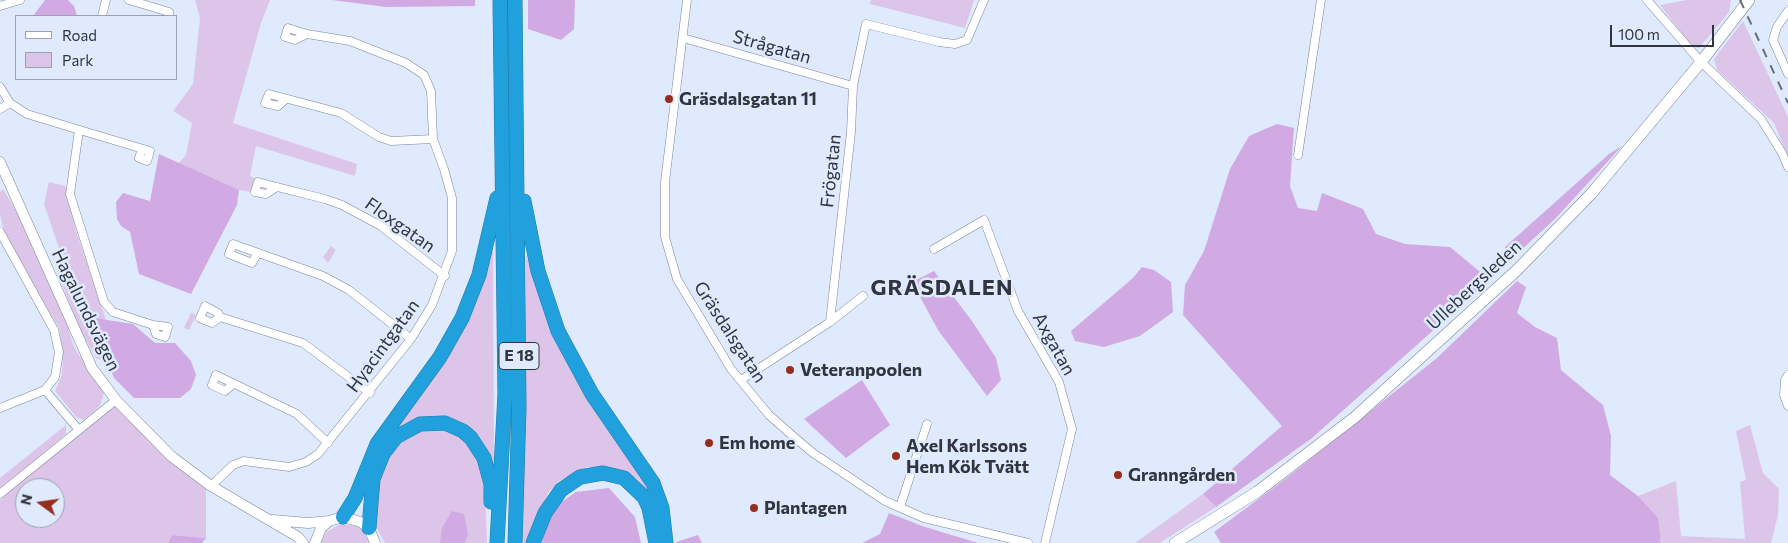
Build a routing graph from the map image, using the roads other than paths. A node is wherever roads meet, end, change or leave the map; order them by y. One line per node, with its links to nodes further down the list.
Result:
1 (20, 0): 11 (street)
2 (106, 0): 13 (street)
3 (129, 0): 14 (street)
4 (500, 0): 32 (highway, E 18)
5 (515, 0): 31 (highway, E 18)
6 (687, 0): 16 (street, Gräsdalsgatan)
7 (984, 0): 19 (street, Frögatan)
8 (1321, 0): 28 (street)
9 (1647, 0): 17 (street)
10 (1749, 0): 17 (main road, Ullebergsleden)
11 (0, 6)
12 (1788, 11): 18 (street)
13 (102, 15)
14 (169, 15)
15 (307, 34): 26 (street, Hyacintgatan)
16 (683, 38): 19 (street, Strågatan); 44 (street, Gräsdalsgatan)
17 (1701, 62): 30 (street); 71 (main road, Ullebergsleden)
18 (1788, 74)
19 (853, 86): 40 (street, Frögatan)
20 (0, 87): 21 (street)
21 (3, 97): 23 (street)
22 (286, 99): 26 (street)
23 (10, 103): 24 (street); 25 (street)
24 (0, 108)
25 (79, 130): 27 (street); 41 (street)
26 (433, 138): 37 (street, Hyacintgatan)
27 (142, 149)
28 (1298, 155)
29 (0, 162): 48 (street, Hagalundsvägen)
30 (1788, 167)
31 (517, 168): 65 (highway, E 18); 68 (highway)
32 (502, 170): 57 (highway); 64 (highway, E 18)
33 (277, 187): 37 (street, Floxgatan)
34 (0, 232): 46 (street)
35 (934, 249): 70 (street, Axgatan)
36 (257, 254): 42 (street)
37 (445, 276): 42 (street, Hyacintgatan)
38 (864, 296): 40 (street)
39 (220, 317): 47 (street)
40 (830, 322): 44 (street)
41 (153, 325)
42 (411, 339): 47 (street, Hyacintgatan)
43 (1788, 375): 49 (street)
44 (741, 380): 56 (street, Gräsdalsgatan)
45 (233, 384): 53 (street)
46 (45, 390): 50 (street); 52 (street)
47 (370, 393): 53 (street, Hyacintgatan)
48 (116, 400): 52 (street); 54 (street, Hagalundsvägen)
49 (1788, 406)
50 (0, 408)
51 (927, 424): 56 (street)
52 (78, 429): 55 (street)
53 (328, 443): 54 (street, Hyacintgatan)
54 (211, 486): 58 (street, Hagalundsvägen)
55 (0, 494)
56 (900, 507): 69 (street, Gräsdalsgatan)
57 (336, 519): 58 (street, Hagalundsvägen); 59 (street); 61 (street)
58 (269, 520): 60 (street, Hagalundsvägen)
59 (369, 528): 62 (street); 63 (highway)
60 (303, 543)
61 (315, 543)
62 (375, 543)
63 (491, 543)
64 (497, 543)
65 (514, 543)
66 (533, 543): 67 (highway)
67 (656, 543)
68 (666, 543)
69 (1028, 543)
70 (1045, 543)
71 (1176, 543)

